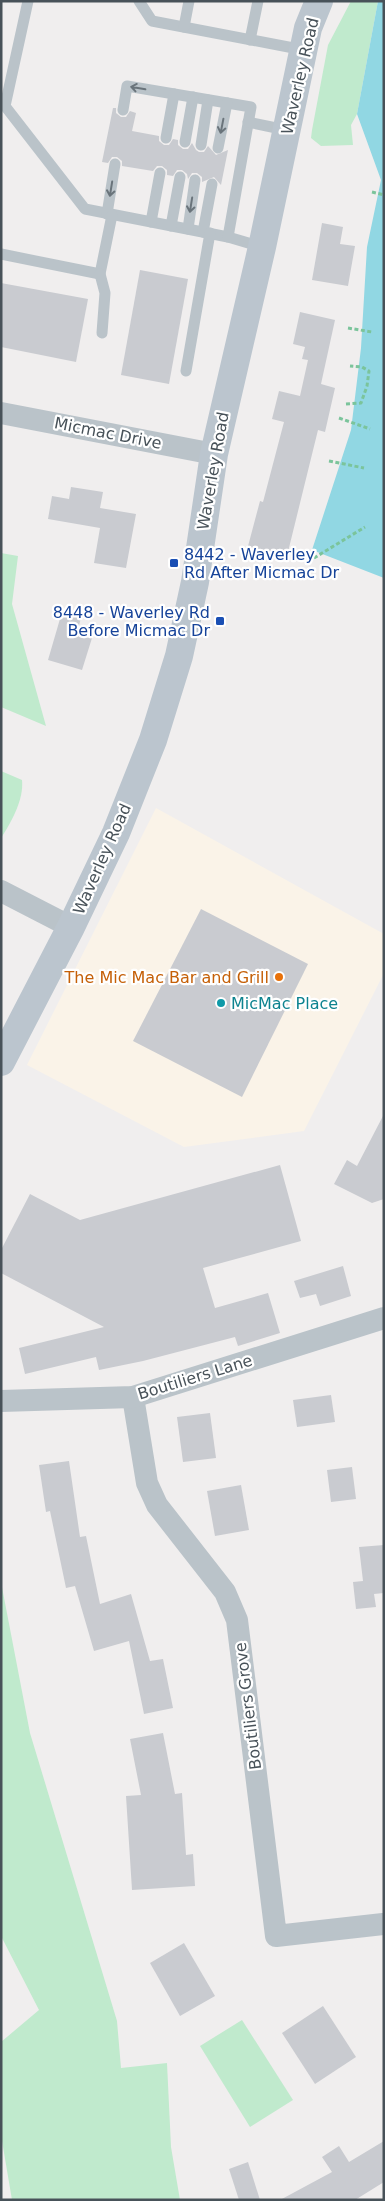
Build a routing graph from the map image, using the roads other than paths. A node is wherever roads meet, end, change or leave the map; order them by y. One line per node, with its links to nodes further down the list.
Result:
1 (28, 1): 13 (lane)
2 (139, 1): 6 (lane)
3 (189, 1): 6 (lane)
4 (319, 1): 8 (main road, Waverley Road)
5 (255, 2): 7 (lane)
6 (184, 28): 7 (lane)
7 (250, 40): 8 (lane)
8 (304, 50): 16 (main road, Waverley Road)
9 (174, 94): 10 (lane); 14 (lane, one-way to 14); 17 (lane)
10 (193, 97): 11 (lane); 18 (lane)
11 (208, 100): 12 (lane); 19 (lane)
12 (227, 103): 15 (lane); 20 (lane, one-way to 20)
13 (3, 105): 26 (lane)
14 (123, 110)
15 (248, 122): 16 (lane); 31 (lane)
16 (286, 130): 32 (main road, Waverley Road)
17 (166, 138)
18 (186, 142)
19 (201, 145)
20 (218, 148)
21 (115, 164): 26 (lane, one-way to 26)
22 (160, 173): 27 (lane)
23 (180, 177): 28 (lane)
24 (195, 180): 29 (lane, one-way to 29)
25 (212, 184): 30 (lane)
26 (109, 214): 27 (lane); 34 (lane)
27 (151, 222): 28 (lane)
28 (171, 226): 29 (lane)
29 (188, 229): 30 (lane)
30 (206, 232): 31 (lane); 36 (lane)
31 (228, 237): 32 (lane)
32 (262, 247): 38 (main road, Waverley Road)
33 (1, 254): 34 (lane)
34 (100, 274): 35 (lane)
35 (102, 333)
36 (186, 371)
37 (1, 413): 38 (street, Micmac Drive)
38 (214, 454): 40 (main road, Waverley Road)
39 (1, 891): 40 (street)
40 (71, 927): 41 (main road, Waverley Road)
41 (1, 1062)
42 (384, 1318): 43 (street, Boutiliers Lane)
43 (133, 1397): 44 (street, Boutiliers Lane); 45 (street, Boutiliers Grove)
44 (1, 1401)
45 (383, 1924)

